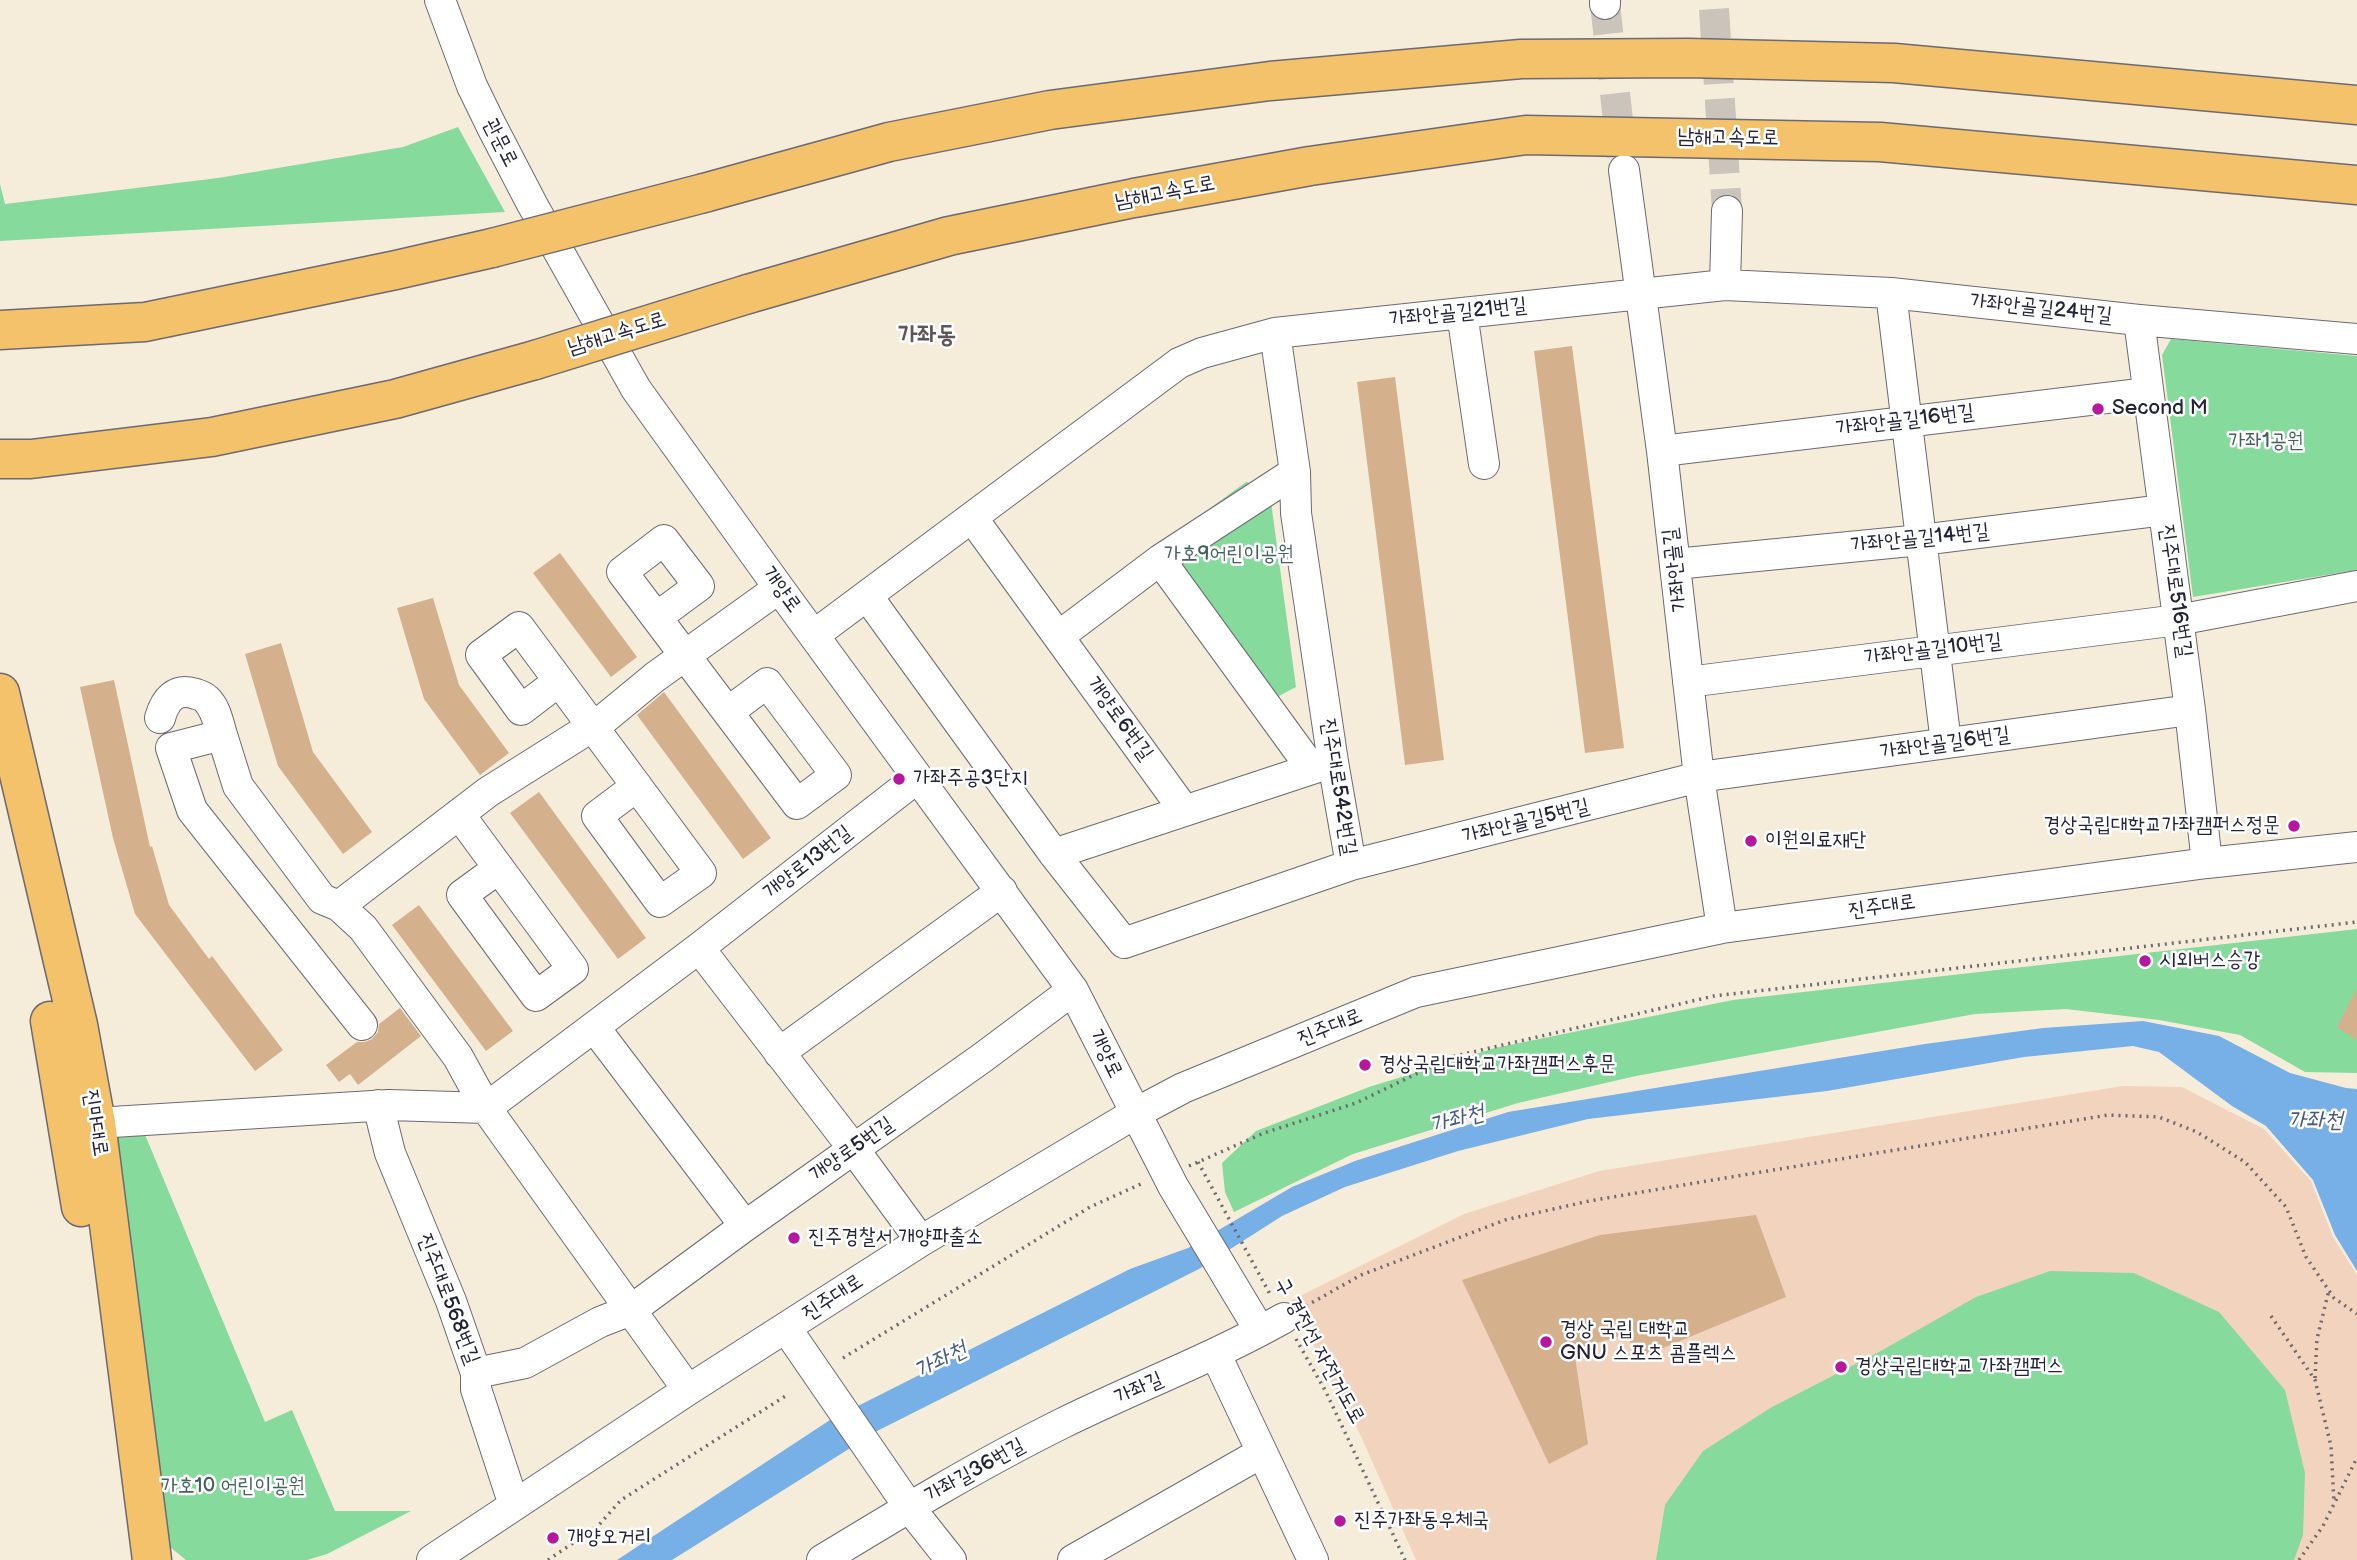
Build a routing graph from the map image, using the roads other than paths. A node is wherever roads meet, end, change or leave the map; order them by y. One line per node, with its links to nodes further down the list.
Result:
1 (440, 0): 6 (street, 관문로)
2 (2357, 105): 12 (highway, bridge)
3 (1624, 170): 9 (street, 가좌안골길)
4 (2357, 185): 18 (highway, 남해고속도로, bridge)
5 (1727, 211): 7 (street)
6 (574, 279): 27 (street, 개양로)
7 (1725, 285): 8 (street, 가좌안골길24번길); 9 (street)
8 (1891, 293): 11 (street, 가좌안골길24번길); 16 (street)
9 (1641, 295): 10 (street, 가좌안골길21번길); 17 (street, 가좌안골길)
10 (1462, 313): 13 (street, 가좌안골길21번길); 19 (street)
11 (2139, 320): 14 (street, 가좌안골길24번길); 15 (street, 진주대로516번길)
12 (0, 330)
13 (1275, 333): 20 (street, 진주대로542번길); 22 (street)
14 (2357, 340)
15 (2148, 393): 16 (street, 가좌안골길16번길); 21 (street, 진주대로516번길)
16 (1906, 421): 17 (street, 가좌안골길16번길); 23 (street)
17 (1662, 450): 25 (street, 가좌안골길)
18 (16, 459)
19 (1485, 464)
20 (1295, 472): 24 (street); 44 (street, 진주대로542번길)
21 (2164, 510): 23 (street, 가좌안골길14번길); 30 (street, 진주대로516번길)
22 (973, 519): 28 (street); 32 (street, 개양로6번길)
23 (1921, 540): 25 (street, 가좌안골길14번길); 33 (street)
24 (1160, 560): 32 (street); 44 (street, 진주대로542번길)
25 (1675, 564): 36 (street, 가좌안골길)
26 (2357, 586): 30 (street, 가좌안골길10번길)
27 (779, 588): 31 (street, 개양로); 34 (street)
28 (868, 597): 31 (street); 52 (street)
29 (657, 617): 34 (street)
30 (2178, 620): 33 (street, 가좌안골길10번길); 38 (street, 진주대로516번길)
31 (814, 635): 46 (street, 개양로)
32 (1059, 636): 49 (street, 개양로6번길)
33 (1934, 650): 36 (street, 가좌안골길10번길); 43 (street)
34 (685, 656): 39 (street); 41 (street)
35 (559, 681): 41 (street)
36 (1688, 682): 45 (street, 가좌안골길)
37 (0, 692): 67 (highway, 진마대로)
38 (2190, 710): 43 (street, 가좌안골길6번길); 53 (street, 진주대로516번길)
39 (728, 712)
40 (160, 718): 42 (street)
41 (593, 727): 47 (street); 50 (street)
42 (222, 735): 57 (street); 61 (street)
43 (1946, 743): 45 (street, 가좌안골길6번길)
44 (1322, 766): 49 (street); 54 (street, 진주대로542번길)
45 (1699, 777): 54 (street, 가좌안골길5번길); 58 (street, 가좌안골길)
46 (917, 778): 56 (street, 개양로); 59 (street, 개양로13번길)
47 (637, 786)
48 (0, 804): 80 (highway, 진마대로)
49 (1184, 810): 52 (street)
50 (459, 814): 55 (street); 57 (street)
51 (2353, 850): 53 (street, 진주대로)
52 (1054, 854): 54 (street, 진주대로542번길)
53 (2207, 863): 58 (street, 진주대로)
54 (1351, 865)
55 (499, 868)
56 (1002, 891): 60 (street, 개양로); 63 (street)
57 (339, 906): 65 (street)
58 (1722, 928): 66 (street, 진주대로)
59 (699, 948): 62 (street, 개양로13번길); 63 (street)
60 (1073, 990): 66 (street, 개양로); 68 (street, 개양로5번길)
61 (362, 1025)
62 (594, 1027): 65 (street, 개양로13번길); 69 (street)
63 (779, 1053): 68 (street)
64 (378, 1105): 65 (street); 67 (street); 74 (street, 진주대로568번길)
65 (486, 1108): 71 (street)
66 (1134, 1114): 70 (street, 진주대로); 73 (street, 가좌길)
67 (96, 1123): 80 (highway, 진마대로)
68 (853, 1149): 69 (street, 개양로5번길); 70 (street)
69 (745, 1226): 71 (street, 개양로5번길)
70 (920, 1241): 72 (street, 진주대로)
71 (631, 1310): 74 (street, 진주대로568번길); 75 (street)
72 (786, 1328): 75 (street, 진주대로); 79 (street)
73 (1216, 1354): 76 (street, 가좌길); 77 (street)
74 (476, 1373): 78 (street)
75 (688, 1390): 78 (street, 진주대로)
76 (1063, 1423): 79 (street, 가좌길36번길)
77 (1261, 1453): 84 (street); 85 (street)
78 (514, 1505): 81 (street, 진주대로)
79 (909, 1507): 82 (street); 83 (street, 가좌길36번길)
80 (139, 1555)
81 (432, 1560)
82 (822, 1560)
83 (951, 1560)
84 (1073, 1560)
85 (1313, 1560)

